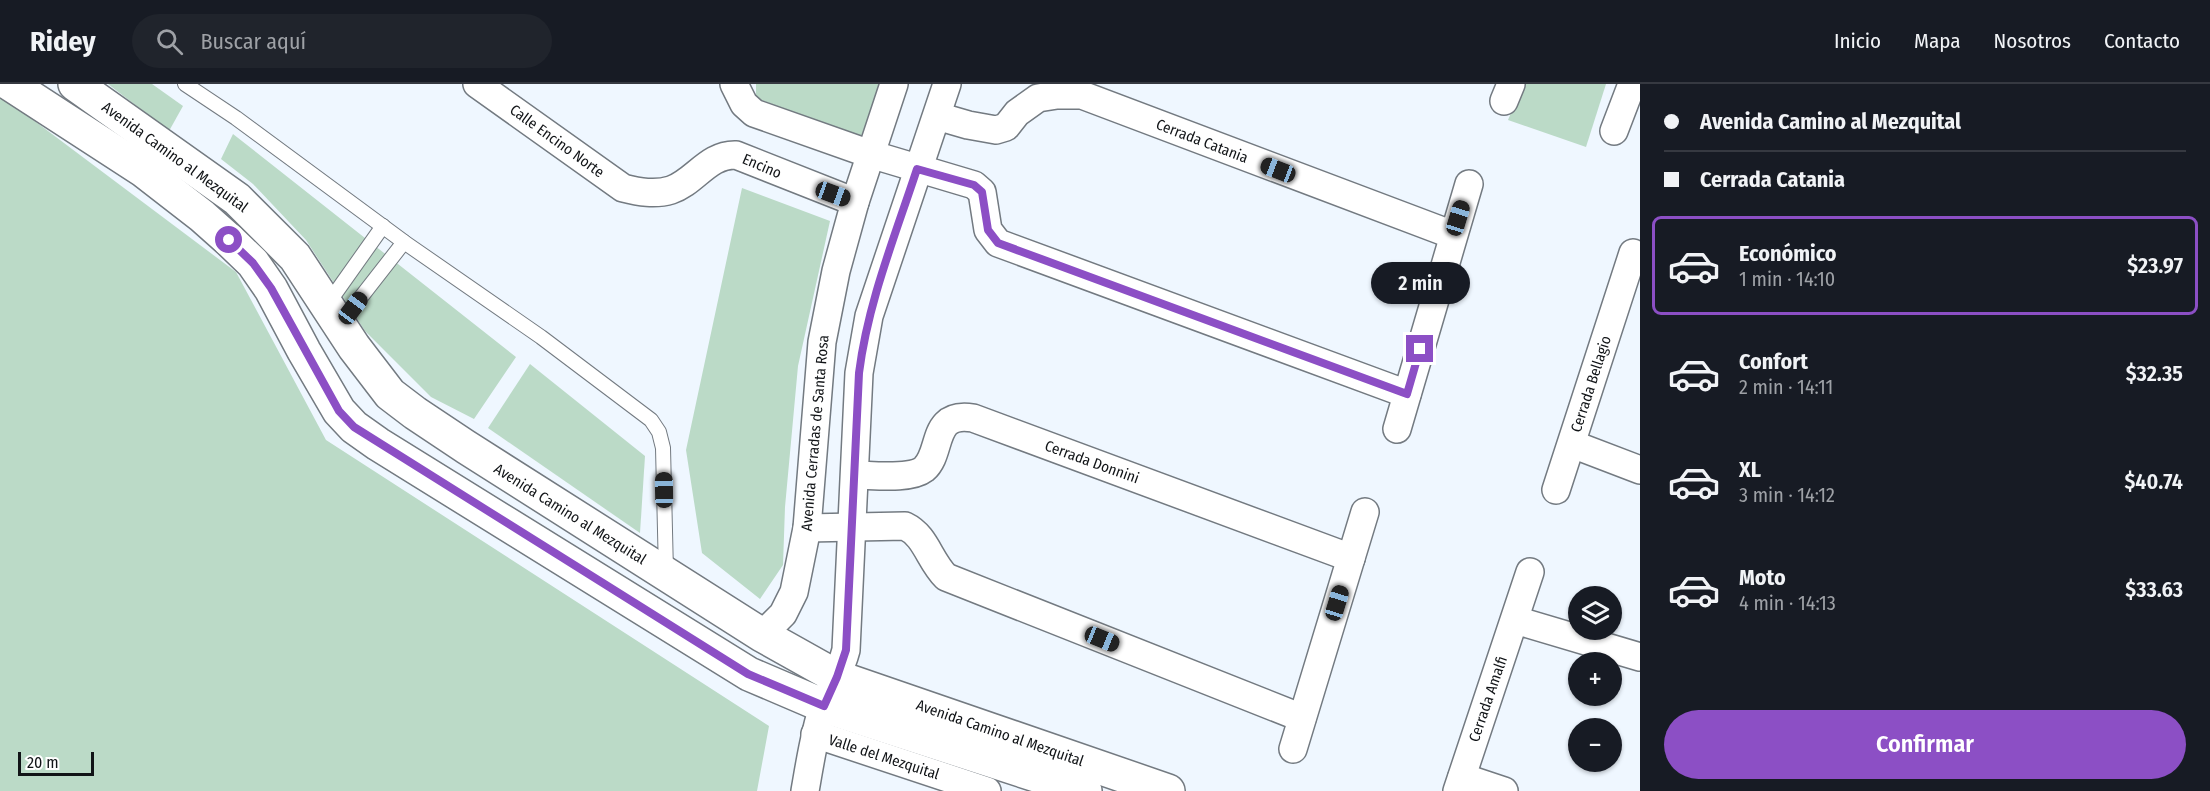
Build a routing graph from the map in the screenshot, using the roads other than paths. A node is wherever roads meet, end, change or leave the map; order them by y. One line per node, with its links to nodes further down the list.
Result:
1 (10, 84): 37 (main road, Avenida Camino al Mezquital)
2 (75, 84): 21 (main road, Avenida Camino al Mezquital)
3 (184, 84): 16 (lane)
4 (477, 84): 14 (street, Calle Encino Norte)
5 (734, 84): 11 (street)
6 (894, 84): 11 (street, Avenida Cerradas de Santa Rosa)
7 (947, 84): 9 (street)
8 (1633, 94): 10 (street)
9 (936, 116): 12 (street); 17 (street, Cerrada Catania)
10 (1614, 131)
11 (870, 154): 12 (street); 15 (street, Avenida Cerradas de Santa Rosa)
12 (917, 169): 22 (street); 26 (street)
13 (1469, 184): 17 (street)
14 (640, 192): 15 (street, Encino)
15 (855, 202): 29 (street, Avenida Cerradas de Santa Rosa)
16 (383, 226): 18 (lane); 21 (lane)
17 (1453, 236): 22 (street)
18 (404, 242): 21 (lane); 33 (lane)
19 (1633, 253): 20 (street, Cerrada Bellagio)
20 (1631, 293): 24 (street, Cerrada Bellagio)
21 (334, 315): 33 (main road, Avenida Camino al Mezquital)
22 (1407, 394): 23 (street)
23 (1397, 429)
24 (1572, 444): 25 (street, Cerrada Bellagio); 27 (street)
25 (1640, 470)
26 (855, 475): 30 (street); 31 (street, Cerrada Donnini)
27 (1556, 490)
28 (1365, 512): 31 (street)
29 (807, 528): 30 (street); 35 (street, Avenida Cerradas de Santa Rosa)
30 (852, 528): 37 (street); 38 (street)
31 (1351, 558): 38 (street)
32 (1530, 572): 34 (street, Cerrada Amalfi)
33 (666, 575): 35 (main road, Avenida Camino al Mezquital)
34 (1515, 620): 36 (street); 40 (street, Cerrada Amalfi)
35 (762, 635): 37 (main road, Avenida Camino al Mezquital)
36 (1640, 657)
37 (826, 706): 41 (street); 42 (street, Valle del Mezquital); 43 (main road, Avenida Camino al Mezquital); 44 (main road, Avenida Camino al Mezquital)
38 (1302, 718): 39 (street)
39 (1293, 749)
40 (1459, 784): 45 (street, Cerrada Amalfi)
41 (805, 791)
42 (987, 791)
43 (1085, 791)
44 (1168, 791)
45 (1504, 791)

